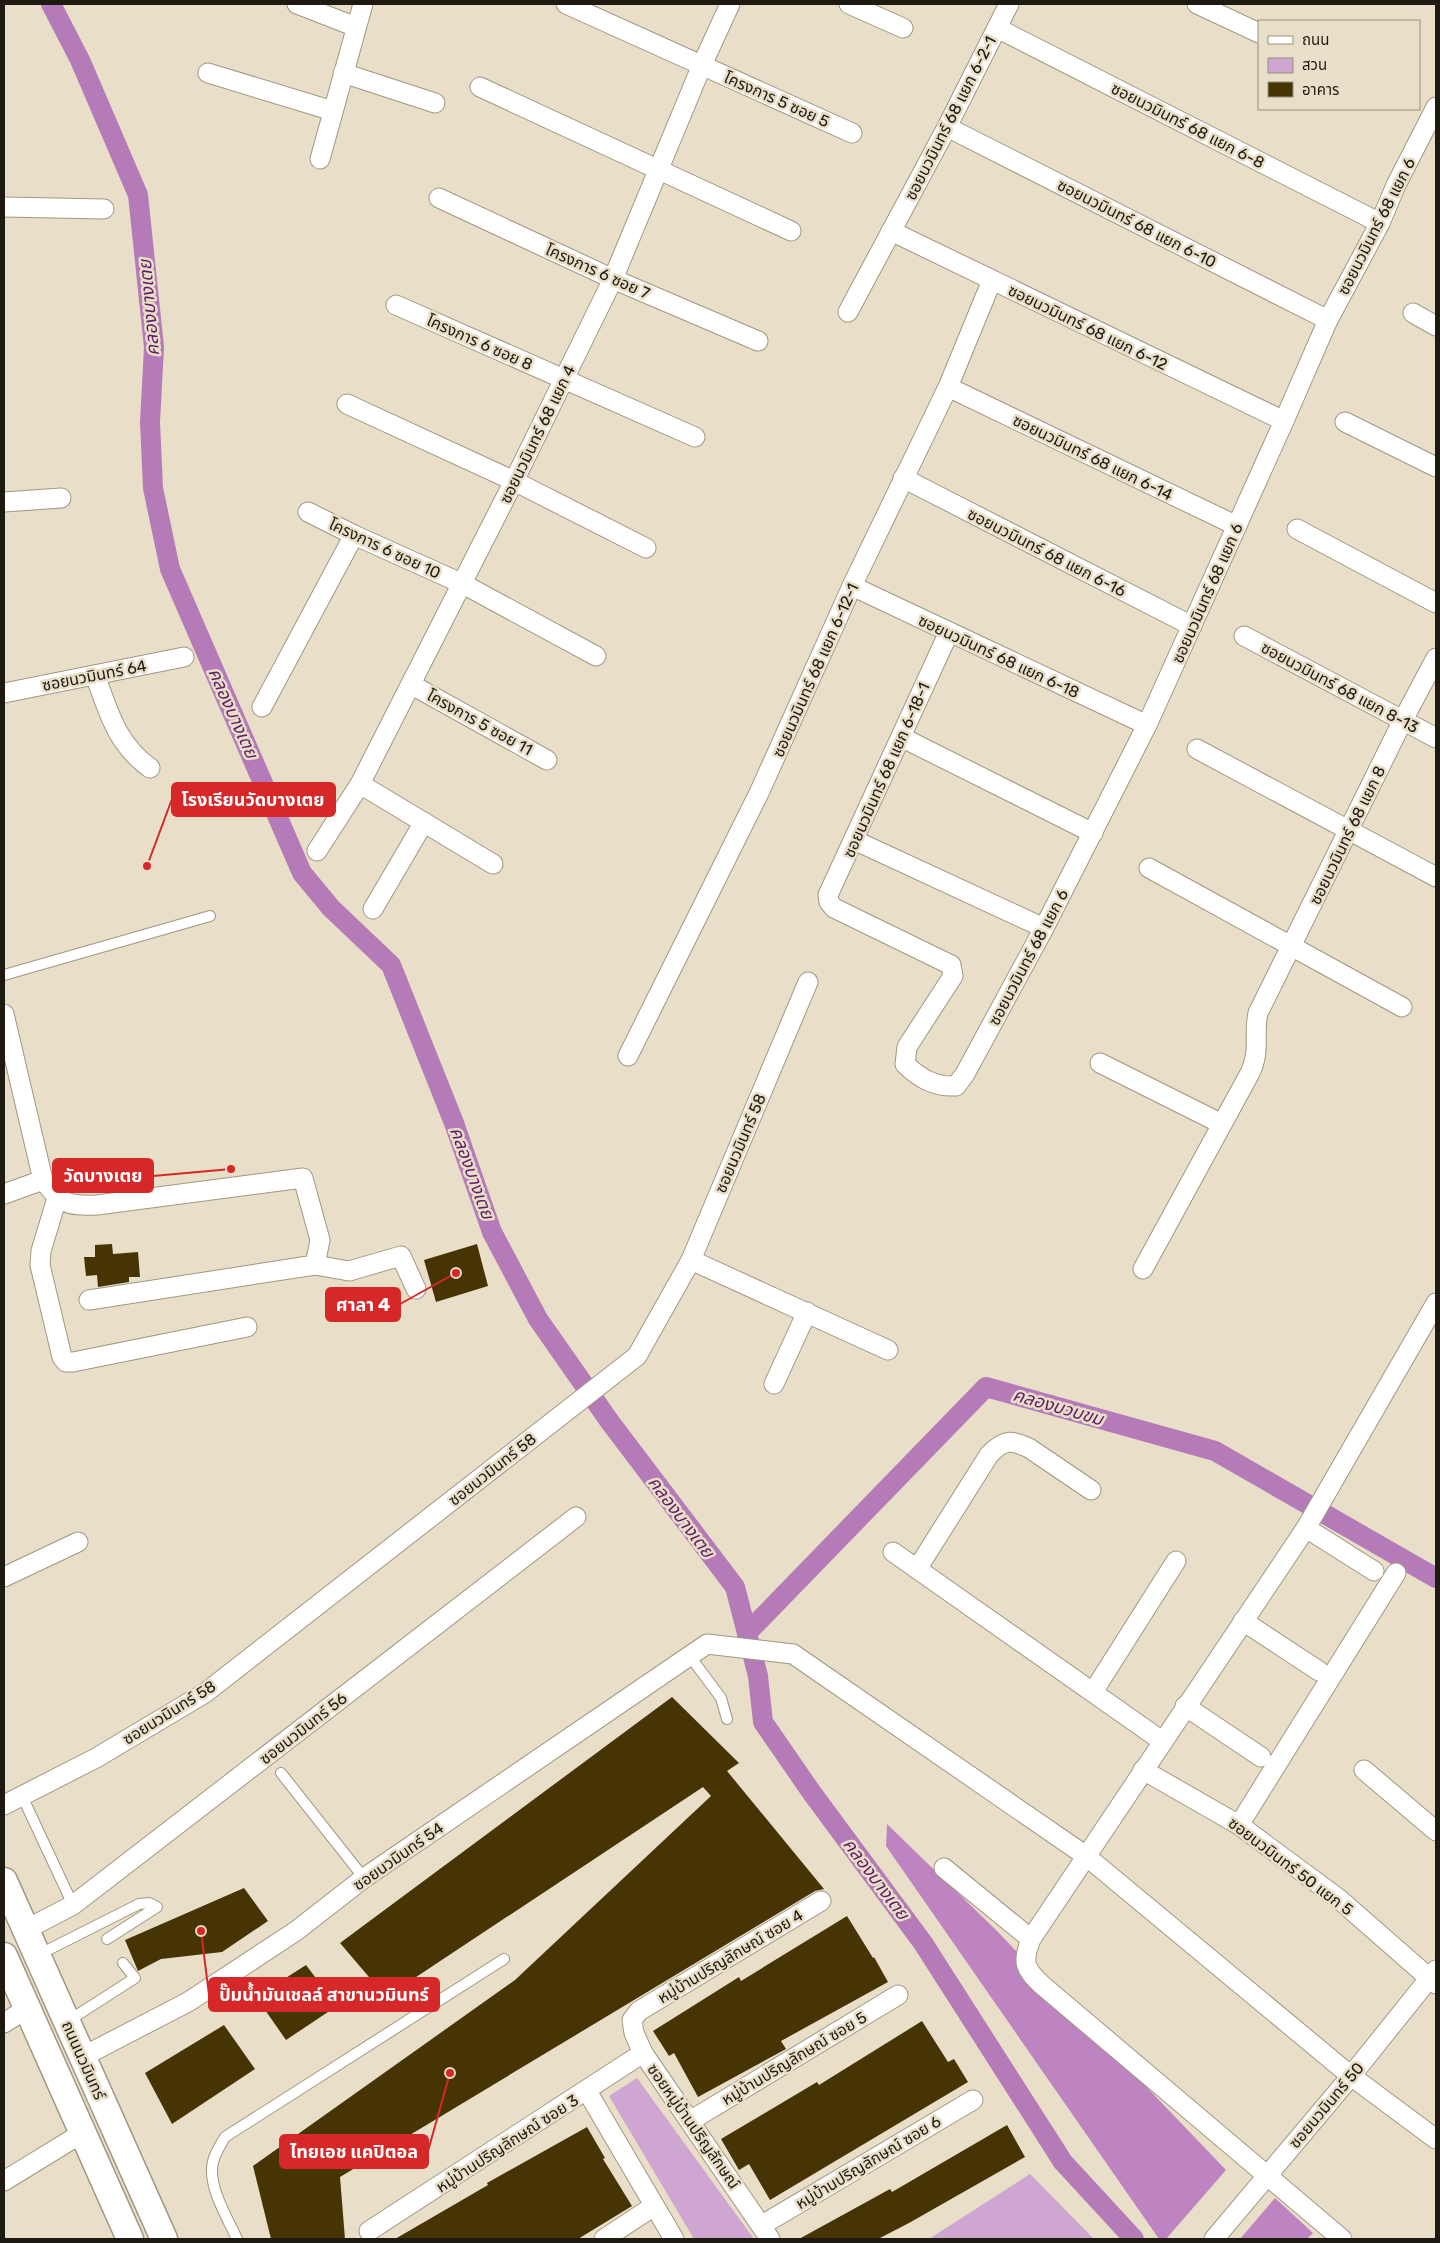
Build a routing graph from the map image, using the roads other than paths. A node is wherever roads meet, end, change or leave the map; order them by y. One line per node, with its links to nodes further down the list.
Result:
1 (297, 4): 8 (street)
2 (363, 4): 8 (street)
3 (566, 4): 12 (street, โครงการ 5 ซอย 5)
4 (730, 4): 12 (street, ซอยนวมินทร์ 68 แยก 4)
5 (849, 4): 9 (street)
6 (1009, 4): 10 (street, ซอยนวมินทร์ 68 แยก 6-2-1)
7 (1197, 4): 11 (street)
8 (356, 27): 14 (street)
9 (903, 28)
10 (997, 28): 19 (street, ซอยนวมินทร์ 68 แยก 6-2-1); 26 (street, ซอยนวมินทร์ 68 แยก 6-8)
11 (1258, 33)
12 (702, 65): 20 (street, โครงการ 5 ซอย 5); 22 (street, ซอยนวมินทร์ 68 แยก 4)
13 (208, 73): 18 (street)
14 (343, 73): 16 (street); 18 (street)
15 (480, 87): 22 (street)
16 (435, 103)
17 (1429, 110): 26 (street, ซอยนวมินทร์ 68 แยก 6)
18 (333, 111): 21 (street)
19 (947, 127): 28 (street, ซอยนวมินทร์ 68 แยก 6-2-1); 34 (street, ซอยนวมินทร์ 68 แยก 6-10)
20 (852, 133)
21 (320, 159)
22 (658, 169): 27 (street); 29 (street, ซอยนวมินทร์ 68 แยก 4)
23 (439, 198): 29 (street, โครงการ 6 ซอย 7)
24 (4, 207): 25 (street)
25 (104, 210)
26 (1380, 223): 34 (street, ซอยนวมินทร์ 68 แยก 6)
27 (791, 231)
28 (891, 231): 30 (street, ซอยนวมินทร์ 68 แยก 6-12); 32 (street, ซอยนวมินทร์ 68 แยก 6-2-1)
29 (613, 279): 36 (street, โครงการ 6 ซอย 7); 37 (street, ซอยนวมินทร์ 68 แยก 4)
30 (992, 280): 38 (street, ซอยนวมินทร์ 68 แยก 6-12-1); 40 (street, ซอยนวมินทร์ 68 แยก 6-12)
31 (396, 305): 37 (street, โครงการ 6 ซอย 8)
32 (848, 312)
33 (1413, 314): 35 (street)
34 (1328, 320): 40 (street, ซอยนวมินทร์ 68 แยก 6)
35 (1436, 326)
36 (758, 341)
37 (563, 380): 42 (street, โครงการ 6 ซอย 8); 45 (street, ซอยนวมินทร์ 68 แยก 4)
38 (948, 388): 44 (street, ซอยนวมินทร์ 68 แยก 6-12-1); 49 (street, ซอยนวมินทร์ 68 แยก 6-14)
39 (347, 404): 45 (street)
40 (1284, 421): 49 (street, ซอยนวมินทร์ 68 แยก 6)
41 (1345, 422): 43 (street)
42 (696, 437)
43 (1436, 467)
44 (903, 478): 54 (street, ซอยนวมินทร์ 68 แยก 6-12-1); 56 (street, ซอยนวมินทร์ 68 แยก 6-16)
45 (514, 481): 52 (street); 53 (street, ซอยนวมินทร์ 68 แยก 4)
46 (62, 498): 47 (street)
47 (4, 502)
48 (308, 512): 51 (street, โครงการ 6 ซอย 10)
49 (1237, 526): 56 (street, ซอยนวมินทร์ 68 แยก 6)
50 (1297, 529): 55 (street)
51 (354, 535): 53 (street, โครงการ 6 ซอย 10); 65 (street)
52 (646, 548)
53 (463, 584): 59 (street, โครงการ 6 ซอย 10); 63 (street, ซอยนวมินทร์ 68 แยก 4)
54 (852, 586): 57 (street, ซอยนวมินทร์ 68 แยก 6-18); 90 (street, ซอยนวมินทร์ 68 แยก 6-12-1)
55 (1436, 603)
56 (1192, 626): 67 (street, ซอยนวมินทร์ 68 แยก 6)
57 (948, 632): 67 (street, ซอยนวมินทร์ 68 แยก 6-18); 68 (street, ซอยนวมินทร์ 68 แยก 6-18-1)
58 (1244, 636): 66 (street, ซอยนวมินทร์ 68 แยก 8-13)
59 (596, 656)
60 (184, 658): 62 (street, ซอยนวมินทร์ 64)
61 (1436, 658): 66 (street, ซอยนวมินทร์ 68 แยก 8)
62 (95, 675): 64 (street, ซอยนวมินทร์ 64); 72 (street)
63 (412, 685): 71 (street, โครงการ 5 ซอย 11); 73 (street, ซอยนวมินทร์ 68 แยก 4)
64 (4, 693)
65 (262, 707)
66 (1403, 720): 69 (street, ซอยนวมินทร์ 68 แยก 8-13); 75 (street, ซอยนวมินทร์ 68 แยก 8)
67 (1147, 726): 76 (street, ซอยนวมินทร์ 68 แยก 6)
68 (901, 737): 76 (street); 77 (street, ซอยนวมินทร์ 68 แยก 6-18-1)
69 (1436, 738)
70 (1197, 749): 75 (street)
71 (547, 760)
72 (150, 768)
73 (360, 784): 74 (street); 78 (street, ซอยนวมินทร์ 68 แยก 4)
74 (424, 822): 79 (street); 82 (street)
75 (1349, 832): 81 (street); 85 (street, ซอยนวมินทร์ 68 แยก 8)
76 (1092, 833): 84 (street, ซอยนวมินทร์ 68 แยก 6)
77 (854, 840): 84 (street); 92 (street, ซอยนวมินทร์ 68 แยก 6-18-1)
78 (317, 851)
79 (493, 864)
80 (1149, 868): 85 (street)
81 (1436, 877)
82 (373, 910)
83 (210, 916): 86 (lane)
84 (1044, 928): 92 (street, ซอยนวมินทร์ 68 แยก 6)
85 (1292, 948): 88 (street); 93 (street, ซอยนวมินทร์ 68 แยก 8)
86 (4, 976)
87 (808, 982): 97 (street, ซอยนวมินทร์ 58)
88 (1402, 1008)
89 (4, 1014): 94 (street)
90 (628, 1056)
91 (1100, 1063): 93 (street)
92 (965, 1074)
93 (1222, 1124): 99 (street)
94 (43, 1180): 95 (street); 96 (street)
95 (4, 1194)
96 (56, 1198): 98 (street); 104 (street)
97 (691, 1260): 103 (street); 128 (street, ซอยนวมินทร์ 58)
98 (315, 1266): 100 (street); 101 (street)
99 (1143, 1269)
100 (416, 1289)
101 (89, 1300)
102 (1436, 1303): 109 (street)
103 (807, 1312): 105 (street); 106 (street)
104 (247, 1327)
105 (888, 1350)
106 (774, 1384)
107 (1091, 1490): 113 (street)
108 (576, 1517): 137 (street, ซอยนวมินทร์ 56)
109 (1309, 1521): 114 (street); 117 (street)
110 (78, 1542): 116 (street)
111 (893, 1552): 113 (street)
112 (1176, 1561): 120 (street)
113 (917, 1569): 120 (street)
114 (1374, 1571)
115 (1396, 1573): 130 (street)
116 (4, 1577)
117 (1243, 1620): 119 (street); 121 (street)
118 (689, 1655): 122 (lane); 132 (street, ซอยนวมินทร์ 54); 134 (street, ซอยนวมินทร์ 54)
119 (1319, 1671)
120 (1092, 1692): 123 (street)
121 (1185, 1706): 123 (street); 124 (street)
122 (727, 1718)
123 (1162, 1741): 125 (street)
124 (1261, 1757)
125 (1143, 1770): 130 (street, ซอยนวมินทร์ 50 แยก 5); 132 (street)
126 (1364, 1770): 131 (street)
127 (281, 1773): 134 (lane)
128 (22, 1796): 129 (street, ซอยนวมินทร์ 58); 137 (lane)
129 (4, 1805)
130 (1239, 1825): 145 (street, ซอยนวมินทร์ 50 แยก 5)
131 (1436, 1831)
132 (1086, 1856): 140 (street); 154 (street)
133 (944, 1868): 140 (street)
134 (364, 1878): 153 (street, ซอยนวมินทร์ 54)
135 (4, 1881): 138 (main road, ถนนนวมินทร์)
136 (821, 1901): 149 (street, หมู่บ้านปริญลักษณ์ ซอย 4)
137 (73, 1905): 138 (street, ซอยนวมินทร์ 56)
138 (25, 1930): 141 (main road, ถนนนวมินทร์)
139 (107, 1939): 141 (lane)
140 (1031, 1939): 160 (street)
141 (37, 1955): 146 (main road, ถนนนวมินทร์)
142 (4, 1956): 148 (main road, ถนนนวมินทร์)
143 (504, 1960): 168 (lane)
144 (123, 1963): 150 (lane)
145 (1434, 1977): 154 (street, ซอยนวมินทร์ 50)
146 (54, 1992): 148 (main road); 150 (main road, ถนนนวมินทร์)
147 (898, 1996): 157 (street, หมู่บ้านปริญลักษณ์ ซอย 5)
148 (28, 2008): 151 (street); 158 (main road, ถนนนวมินทร์)
149 (639, 2011): 152 (street, ซอยหมู่บ้านปริญลักษณ์)
150 (66, 2022): 153 (main road, ถนนนวมินทร์)
151 (4, 2023)
152 (643, 2053): 155 (street, หมู่บ้านปริญลักษณ์ ซอย 3); 157 (street, ซอยหมู่บ้านปริญลักษณ์)
153 (82, 2057): 167 (main road, ถนนนวมินทร์)
154 (1351, 2076): 159 (street); 160 (street, ซอยนวมินทร์ 50)
155 (587, 2091): 162 (street); 163 (street, หมู่บ้านปริญลักษณ์ ซอย 3)
156 (973, 2100): 164 (street, หมู่บ้านปริญลักษณ์ ซอย 6)
157 (690, 2121): 164 (street, ซอยหมู่บ้านปริญลักษณ์)
158 (84, 2132): 161 (street); 166 (main road, ถนนนวมินทร์)
159 (1436, 2139)
160 (1268, 2176): 165 (street); 171 (street, ซอยนวมินทร์ 50)
161 (4, 2181)
162 (654, 2206): 169 (street); 170 (street)
163 (369, 2231)
164 (766, 2232)
165 (1337, 2238)
166 (130, 2239)
167 (164, 2239)
168 (237, 2239)
169 (604, 2239)
170 (674, 2239)
171 (1214, 2239)

